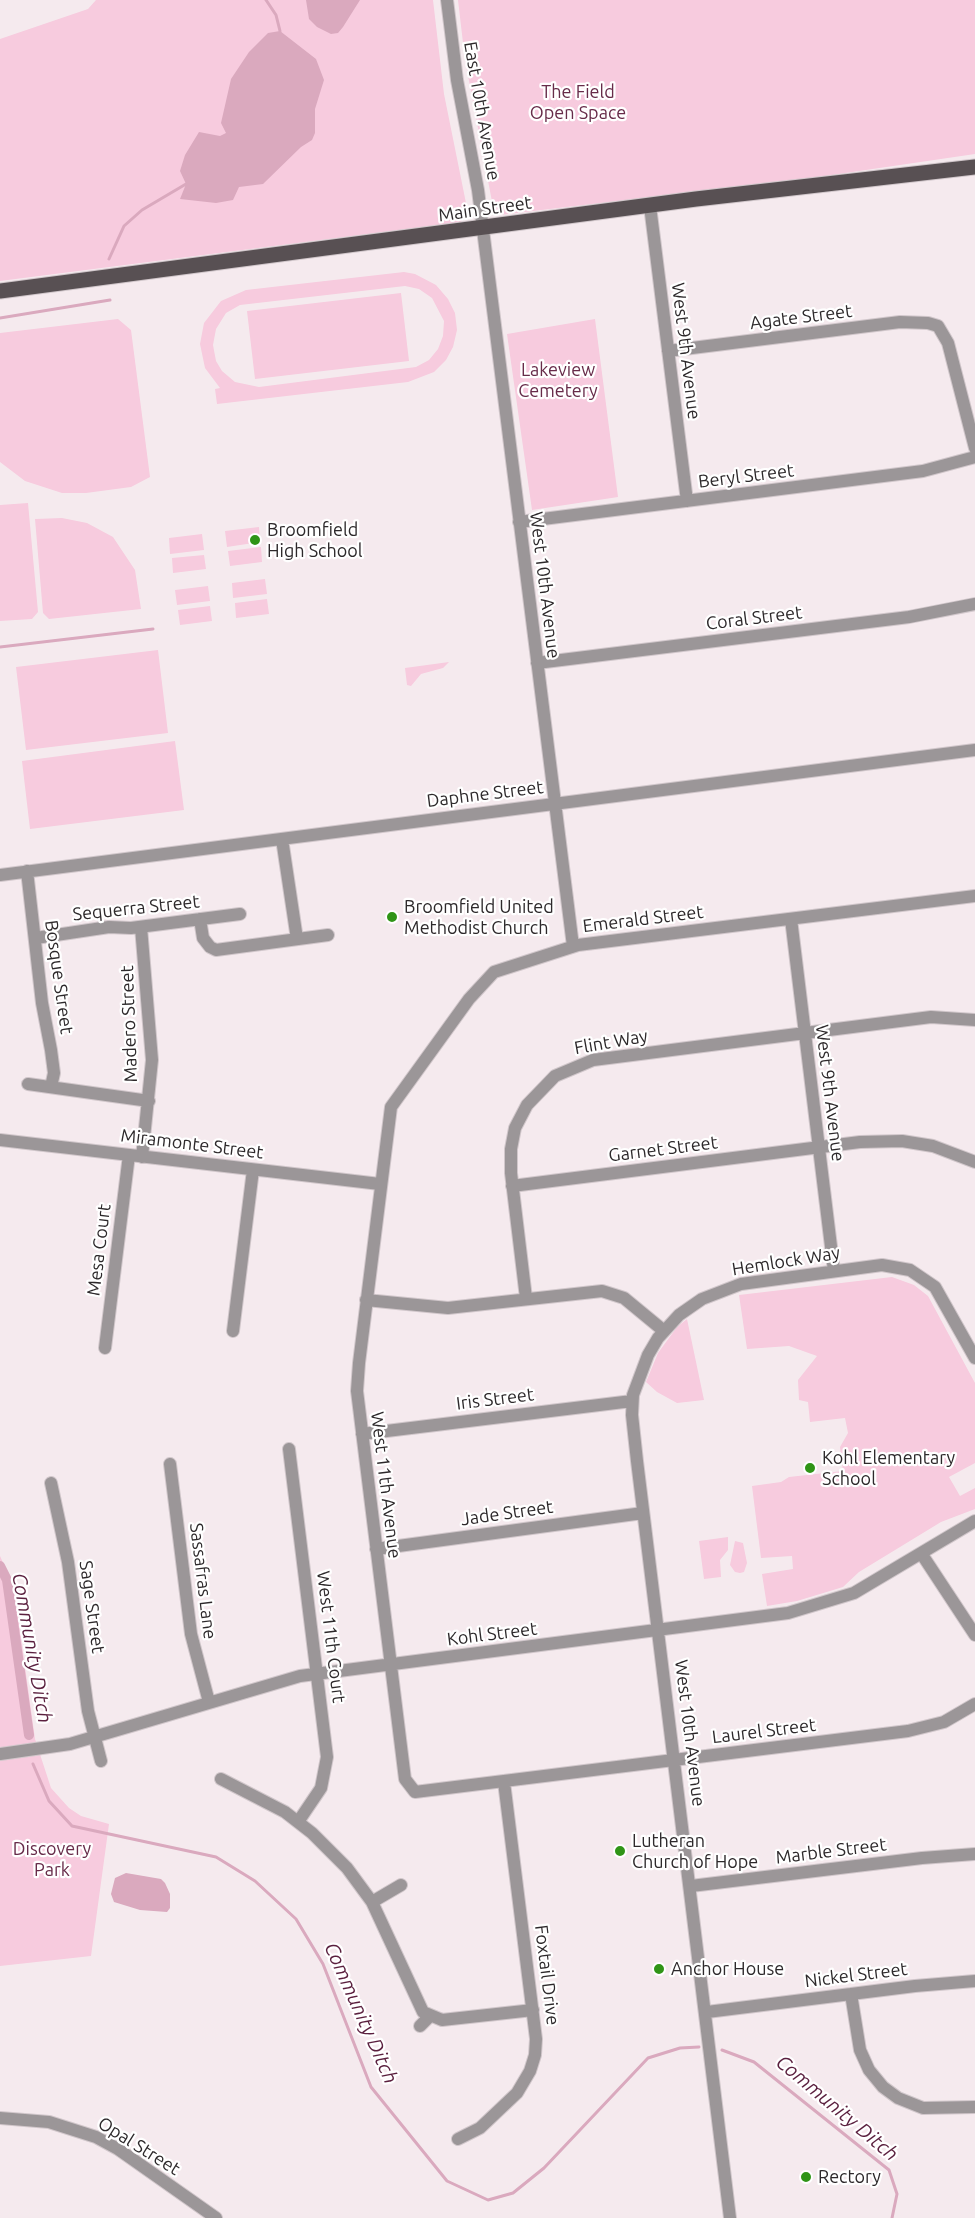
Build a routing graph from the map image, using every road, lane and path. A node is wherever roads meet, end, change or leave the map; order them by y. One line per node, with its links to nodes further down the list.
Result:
1 (447, 0): 4 (street, East 10th Avenue)
2 (975, 167): 3 (main road, Main Street)
3 (650, 206): 4 (main road, Main Street); 6 (street, West 9th Avenue)
4 (483, 229): 5 (main road, Main Street); 10 (street, West 10th Avenue)
5 (0, 291)
6 (668, 351): 7 (street, Agate Street); 9 (street, West 9th Avenue)
7 (975, 448)
8 (975, 457): 9 (street, Beryl Street)
9 (687, 501): 10 (street, Beryl Street)
10 (519, 522): 12 (street, West 10th Avenue)
11 (975, 604): 12 (street, Coral Street)
12 (537, 663): 14 (street, West 10th Avenue)
13 (975, 750): 14 (street, Daphne Street)
14 (554, 804): 15 (street, Daphne Street); 26 (street, West 10th Avenue)
15 (282, 839): 16 (street, Daphne Street); 25 (street)
16 (27, 872): 17 (street, Daphne Street); 24 (street, Bosque Street)
17 (0, 875)
18 (975, 896): 21 (street, Emerald Street)
19 (240, 914): 20 (street, Sequerra Street)
20 (200, 919): 22 (street, Sequerra Street); 25 (street)
21 (790, 919): 26 (street, Emerald Street); 28 (street, West 9th Avenue)
22 (141, 927): 24 (street, Sequerra Street); 31 (street, Madero Street)
23 (328, 935): 25 (street)
24 (36, 938): 30 (street, Bosque Street)
25 (297, 939)
26 (573, 946): 38 (street, Emerald Street)
27 (975, 1020): 28 (street, Flint Way)
28 (805, 1034): 33 (street, West 9th Avenue); 39 (street, Flint Way)
29 (28, 1084): 30 (street)
30 (51, 1087): 31 (street)
31 (149, 1101): 35 (street, Madero Street)
32 (0, 1140): 34 (street, Miramonte Street)
33 (819, 1148): 36 (street, Garnet Street); 39 (street, Garnet Street); 40 (street, West 9th Avenue)
34 (129, 1155): 35 (street, Miramonte Street); 45 (street, Mesa Court)
35 (142, 1156): 37 (street, Miramonte Street)
36 (975, 1162)
37 (253, 1170): 38 (street, Miramonte Street); 43 (street)
38 (380, 1184): 42 (street, West 11th Avenue)
39 (512, 1186): 41 (street, Flint Way)
40 (834, 1271): 44 (street, Hemlock Way); 46 (street, Hemlock Way)
41 (526, 1298): 42 (street); 44 (street)
42 (366, 1300): 48 (street, West 11th Avenue)
43 (233, 1331)
44 (664, 1331): 47 (street, West 10th Avenue)
45 (105, 1348)
46 (975, 1358)
47 (632, 1401): 48 (street, Iris Street); 52 (street, West 10th Avenue)
48 (362, 1434): 54 (street, West 11th Avenue)
49 (289, 1449): 59 (street, West 11th Court)
50 (170, 1464): 60 (street, Sassafras Lane)
51 (51, 1483): 62 (street, Sage Street)
52 (643, 1514): 54 (street, Jade Street); 56 (street, West 10th Avenue)
53 (975, 1521): 55 (street, Kohl Street)
54 (376, 1549): 58 (street, West 11th Avenue)
55 (921, 1552): 56 (street, Kohl Street); 57 (street)
56 (658, 1630): 58 (street, Kohl Street); 64 (street, West 10th Avenue)
57 (975, 1635)
58 (390, 1664): 59 (street, Kohl Street); 68 (street, West 11th Avenue)
59 (317, 1673): 60 (street, Kohl Street); 69 (street, West 11th Court)
60 (209, 1702): 62 (street, Kohl Street)
61 (975, 1704): 64 (street, Laurel Street)
62 (95, 1736): 63 (street, Kohl Street); 65 (street, Sage Street)
63 (0, 1754)
64 (675, 1760): 67 (street, Laurel Street); 72 (street, West 10th Avenue)
65 (101, 1761)
66 (221, 1779): 69 (street)
67 (504, 1782): 68 (street, Laurel Street); 76 (street, Foxtail Drive)
68 (410, 1788)
69 (298, 1822): 73 (street)
70 (975, 1854): 72 (street, Marble Street)
71 (401, 1885): 73 (street)
72 (691, 1886): 77 (street, West 10th Avenue)
73 (372, 1902): 76 (street)
74 (975, 1981): 75 (street, Nickel Street)
75 (851, 1994): 77 (street, Nickel Street); 78 (street)
76 (533, 2010): 80 (street, Foxtail Drive)
77 (707, 2012): 82 (street, West 10th Avenue)
78 (975, 2107)
79 (0, 2118): 81 (street, Opal Street)
80 (458, 2139)
81 (216, 2218)
82 (730, 2218)

